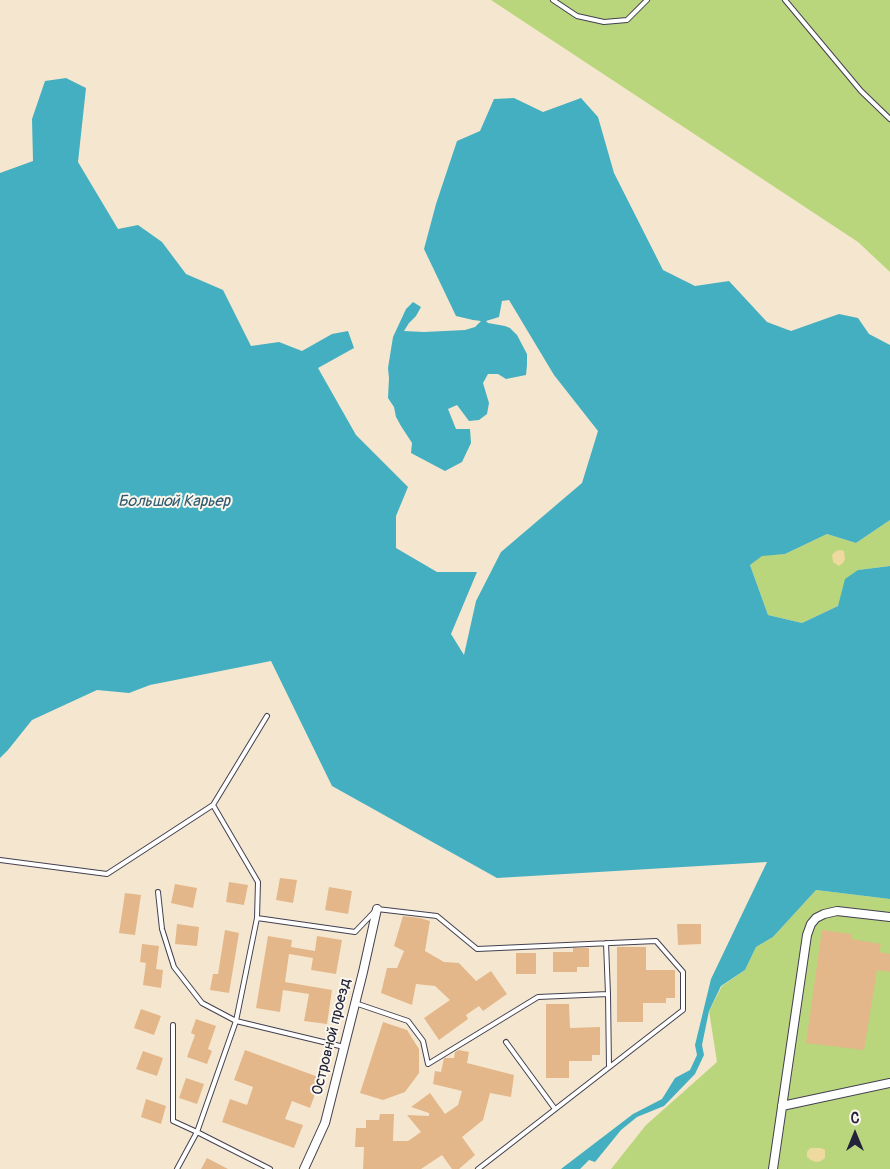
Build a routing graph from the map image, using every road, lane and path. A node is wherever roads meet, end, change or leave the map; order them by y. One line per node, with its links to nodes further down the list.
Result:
1 (552, 0): 2 (lane)
2 (647, 0)
3 (786, 0): 4 (lane)
4 (890, 119)
5 (267, 716): 6 (lane)
6 (213, 805): 7 (lane); 10 (lane)
7 (0, 860)
8 (158, 892): 15 (lane)
9 (377, 909): 10 (lane); 12 (lane); 14 (street, Островной проезд)
10 (257, 918): 15 (lane)
11 (890, 918): 21 (street)
12 (606, 943): 13 (lane); 19 (lane)
13 (608, 994): 14 (lane); 19 (lane)
14 (355, 1003): 18 (street, Островной проезд)
15 (236, 1021): 18 (lane); 23 (lane)
16 (173, 1025): 23 (lane)
17 (506, 1042): 22 (lane)
18 (344, 1047): 26 (street, Островной проезд)
19 (609, 1067): 22 (lane)
20 (890, 1083): 21 (street)
21 (782, 1106): 28 (street)
22 (556, 1109): 27 (lane)
23 (197, 1132): 24 (lane); 25 (lane)
24 (178, 1169)
25 (270, 1169)
26 (304, 1169)
27 (478, 1169)
28 (773, 1169)

